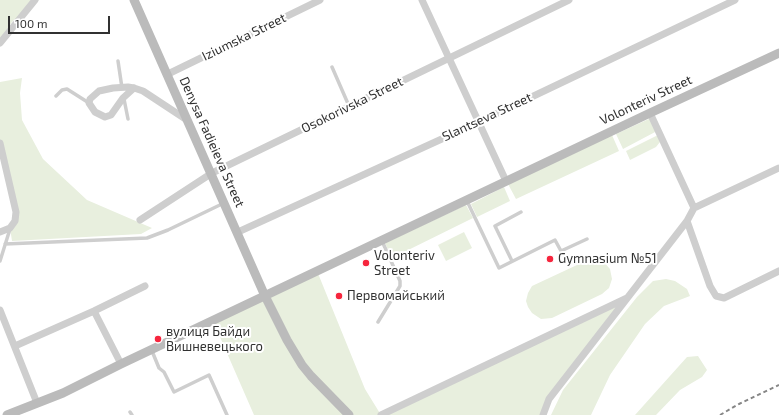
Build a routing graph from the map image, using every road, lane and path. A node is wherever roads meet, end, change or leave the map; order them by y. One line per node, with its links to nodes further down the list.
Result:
1 (35, 0): 7 (street)
2 (134, 0): 12 (street, Denysa Fadieieva Street)
3 (320, 0): 12 (street, Iziumska Street)
4 (422, 0): 9 (street)
5 (569, 0): 9 (street, Osokorivska Street)
6 (735, 0): 22 (street, Slantseva Street)
7 (0, 43)
8 (779, 53): 19 (street, Volonteriv Street)
9 (449, 58): 18 (street, Osokorivska Street); 22 (street)
10 (118, 61): 13 (lane)
11 (332, 67): 18 (lane)
12 (168, 74): 21 (street, Denysa Fadieieva Street)
13 (122, 88): 14 (street); 17 (street)
14 (134, 88): 16 (street); 21 (street)
15 (56, 96): 17 (lane)
16 (124, 98): 17 (street); 20 (lane)
17 (89, 103)
18 (350, 106): 25 (street, Osokorivska Street)
19 (650, 112): 26 (street, Volonteriv Street); 29 (street)
20 (128, 119)
21 (189, 121): 25 (street, Denysa Fadieieva Street)
22 (478, 122): 26 (street); 35 (street, Slantseva Street)
23 (0, 144): 33 (street)
24 (779, 168): 29 (street)
25 (212, 173): 28 (street, Denysa Fadieieva Street); 31 (street, Osokorivska Street)
26 (506, 181): 27 (street, Volonteriv Street)
27 (466, 200): 37 (street, Volonteriv Street); 40 (lane)
28 (225, 203): 35 (street, Denysa Fadieieva Street); 38 (lane)
29 (694, 208): 32 (street)
30 (521, 212): 40 (lane)
31 (140, 220)
32 (687, 221): 41 (street); 44 (street)
33 (10, 228): 34 (street); 38 (lane)
34 (0, 232)
35 (238, 232): 43 (street, Denysa Fadieieva Street)
36 (587, 239): 40 (lane)
37 (382, 240): 43 (street, Volonteriv Street); 47 (lane)
38 (5, 244): 39 (lane)
39 (0, 261)
40 (512, 261)
41 (779, 270)
42 (145, 286): 46 (street)
43 (265, 296): 49 (street, Volonteriv Street); 54 (street, Denysa Fadieieva Street)
44 (629, 297): 55 (street); 56 (street)
45 (0, 310): 48 (street)
46 (94, 311): 48 (street); 50 (street)
47 (378, 322)
48 (15, 346): 51 (street)
49 (152, 350): 50 (street, Volonteriv Street); 53 (lane)
50 (121, 364): 51 (street, Volonteriv Street)
51 (37, 403): 52 (street, Volonteriv Street)
52 (7, 415)
53 (227, 415)
54 (349, 415)
55 (381, 415)
56 (543, 415)

